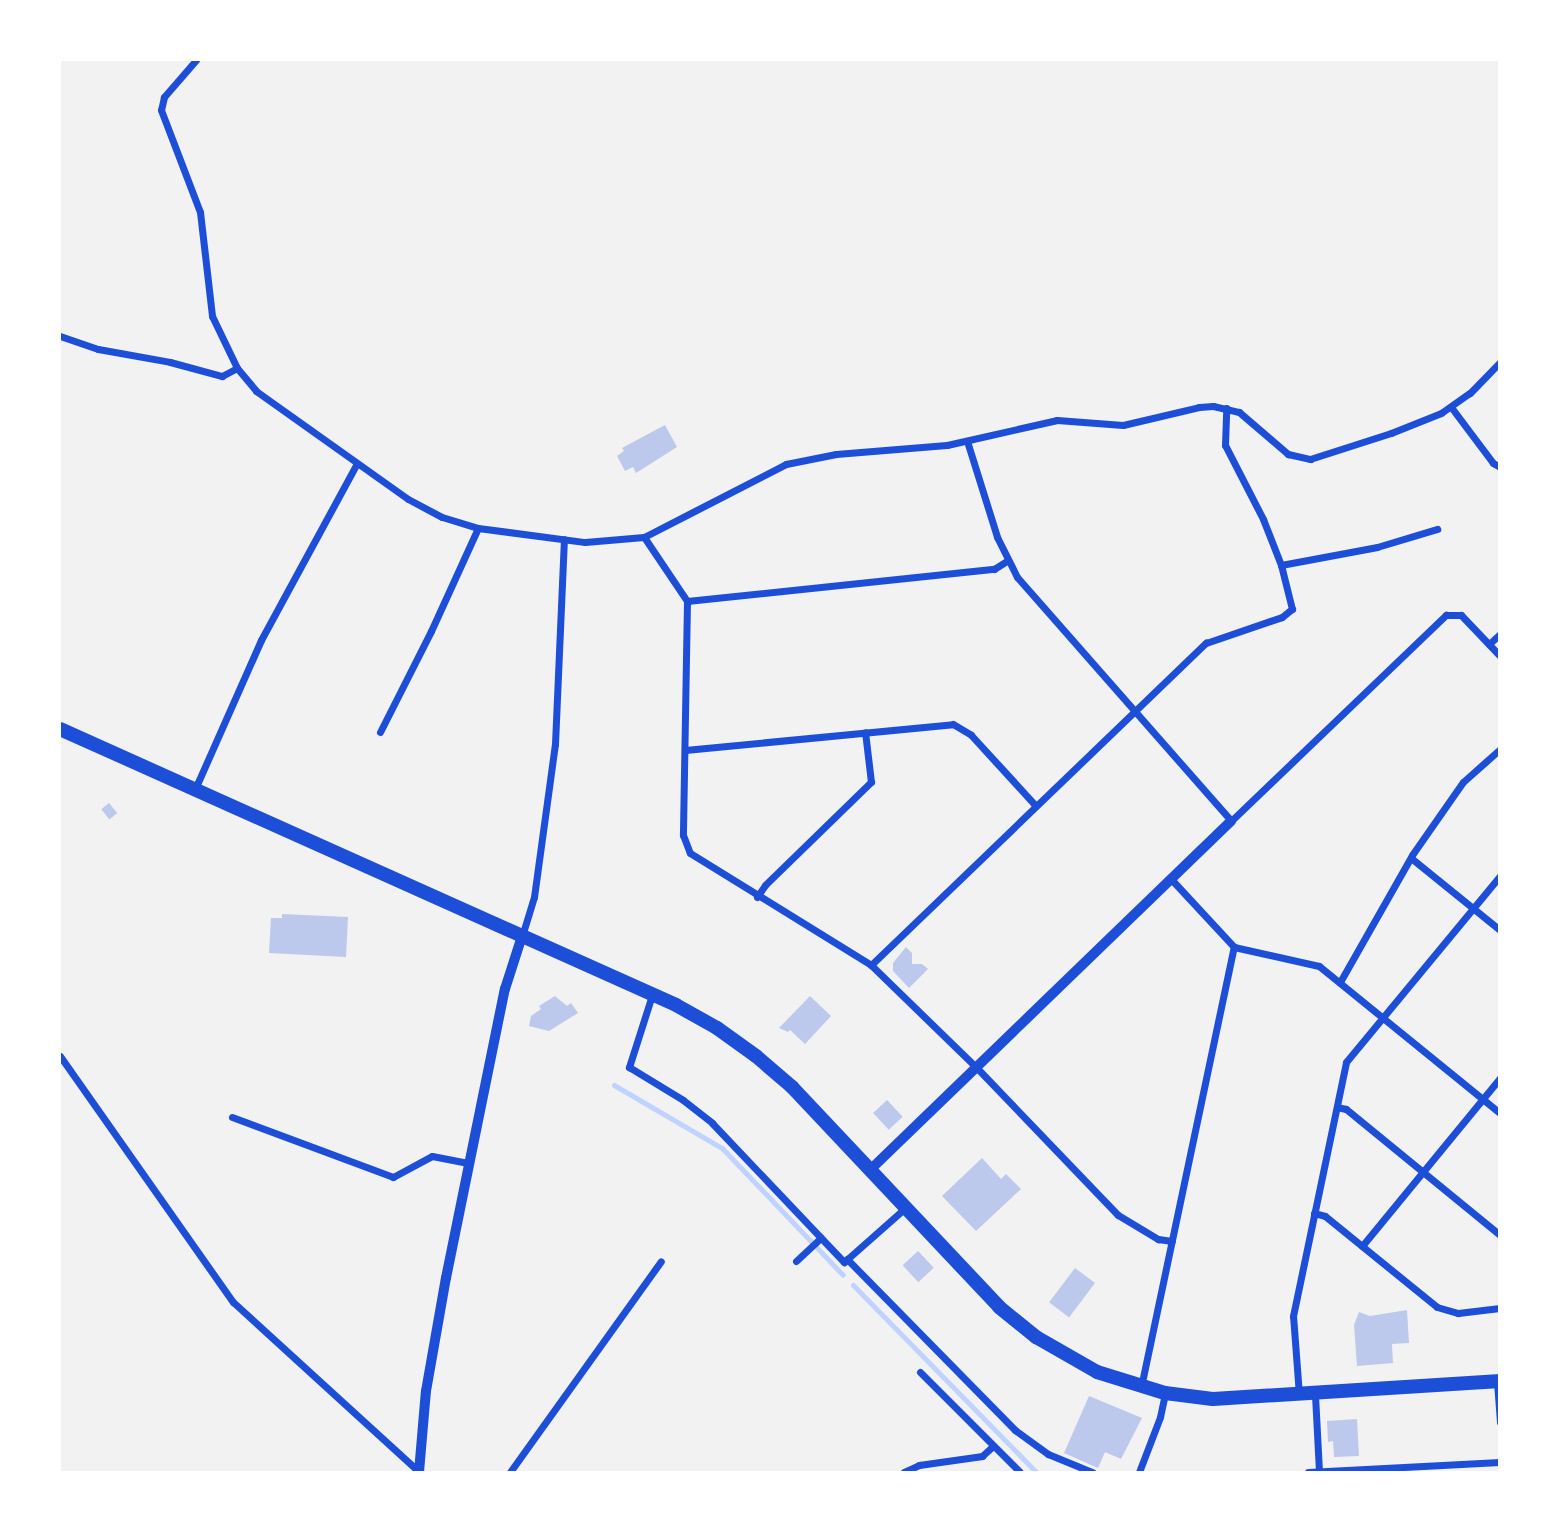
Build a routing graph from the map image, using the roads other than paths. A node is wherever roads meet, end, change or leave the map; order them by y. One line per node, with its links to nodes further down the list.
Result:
1 (196, 60): 4 (street)
2 (60, 336): 4 (street)
3 (1500, 362): 5 (street)
4 (237, 368): 8 (street)
5 (1451, 407): 6 (street); 9 (street)
6 (1226, 408): 7 (street); 15 (street)
7 (967, 441): 12 (street); 14 (street)
8 (357, 463): 10 (street); 26 (street)
9 (1500, 467)
10 (478, 528): 13 (street); 22 (street)
11 (1437, 528): 15 (street)
12 (644, 537): 13 (street); 16 (street)
13 (564, 539): 35 (street)
14 (1007, 561): 16 (street); 20 (street)
15 (1281, 565): 20 (street)
16 (687, 601): 25 (street)
17 (1500, 634): 18 (street)
18 (1489, 644): 19 (street); 28 (street)
19 (1500, 656)
20 (1134, 712): 27 (street); 28 (street)
21 (60, 729): 26 (main road)
22 (380, 732)
23 (865, 732): 25 (street); 27 (street); 32 (street)
24 (1500, 749): 29 (street)
25 (685, 750): 32 (street)
26 (195, 789): 35 (main road)
27 (1036, 806): 37 (street)
28 (1231, 821): 31 (street)
29 (1411, 858): 33 (street); 38 (street)
30 (1500, 876): 33 (street)
31 (1171, 878): 36 (street); 42 (street)
32 (757, 897): 37 (street)
33 (1473, 907): 34 (street); 40 (street)
34 (1500, 930)
35 (522, 936): 39 (main road); 48 (street)
36 (1234, 947): 38 (street); 55 (street)
37 (871, 965): 42 (street)
38 (1340, 982): 40 (street)
39 (652, 995): 49 (main road); 54 (street)
40 (1383, 1017): 44 (street); 45 (street)
41 (60, 1056): 70 (street)
42 (976, 1067): 49 (street); 55 (street)
43 (1500, 1078): 44 (street)
44 (1483, 1099): 46 (street); 50 (street)
45 (1336, 1107): 50 (street); 52 (street)
46 (1500, 1113)
47 (232, 1117): 48 (street)
48 (469, 1163): 70 (street)
49 (870, 1170): 51 (main road)
50 (1423, 1172): 53 (street); 56 (street)
51 (905, 1208): 57 (street); 63 (main road)
52 (1314, 1213): 56 (street); 66 (street)
53 (1500, 1235)
54 (819, 1240): 57 (street); 59 (street)
55 (1172, 1241): 63 (street)
56 (1362, 1246): 60 (street)
57 (847, 1259): 74 (street)
58 (661, 1261): 71 (street)
59 (796, 1261)
60 (1500, 1308)
61 (920, 1371): 68 (street)
62 (1498, 1382): 65 (main road); 67 (street)
63 (1141, 1388): 64 (main road)
64 (1166, 1393): 66 (main road); 75 (street)
65 (1315, 1395): 66 (main road); 77 (street)
66 (1299, 1396)
67 (1500, 1422)
68 (993, 1446): 72 (street); 73 (street)
69 (1500, 1462): 77 (street)
70 (419, 1472)
71 (510, 1472)
72 (904, 1472)
73 (1020, 1472)
74 (1092, 1472)
75 (1139, 1472)
76 (1308, 1472): 77 (street)
77 (1319, 1472)

